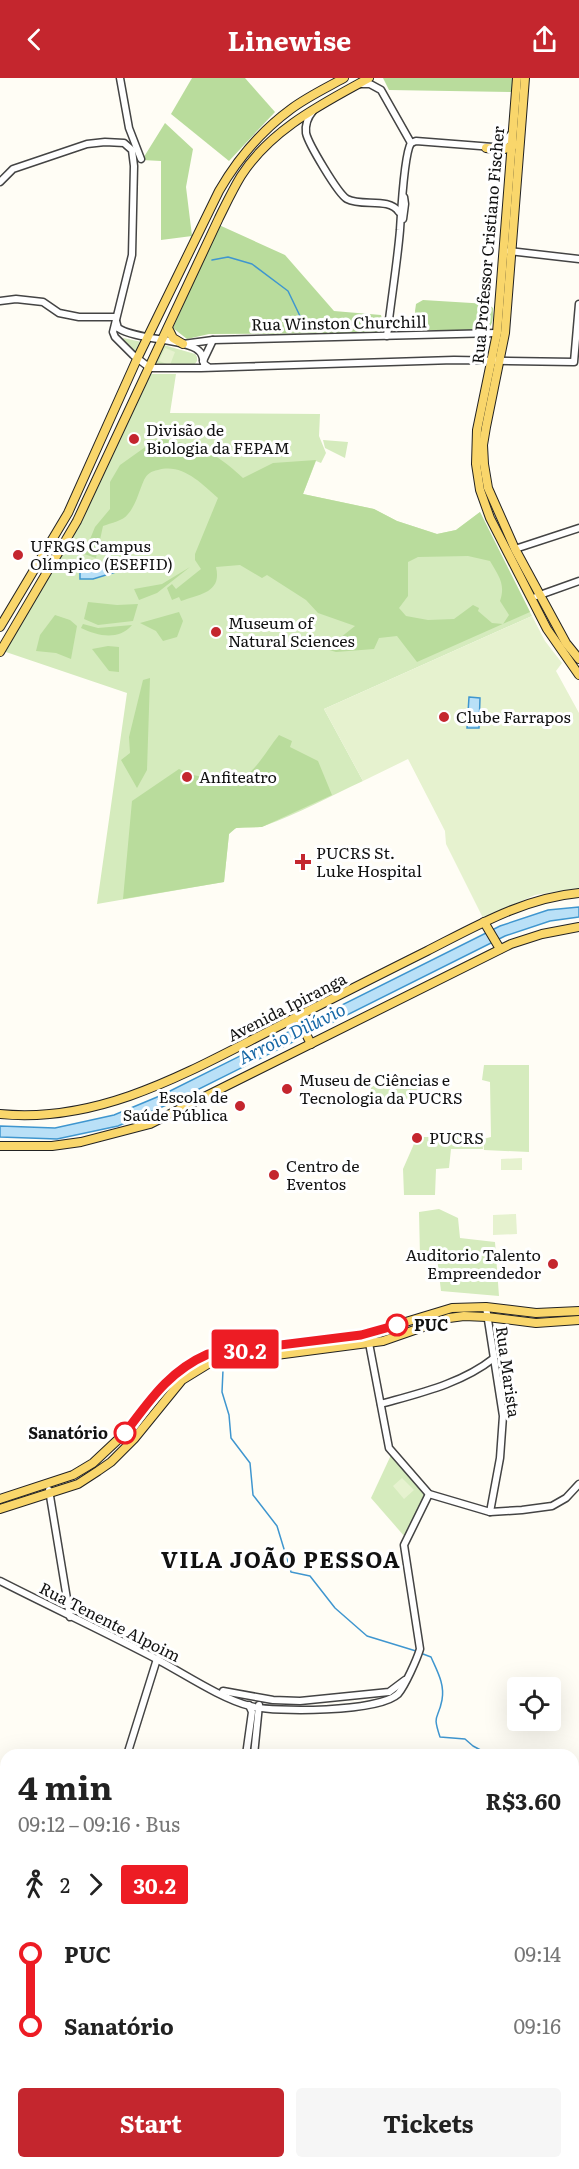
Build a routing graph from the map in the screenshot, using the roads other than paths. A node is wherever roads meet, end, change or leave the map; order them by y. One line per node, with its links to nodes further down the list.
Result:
1 (120, 78): 8 (street)
2 (344, 78): 33 (main road)
3 (369, 78): 6 (main road)
4 (517, 78): 9 (main road, Rua Professor Cristiano Fischer)
5 (525, 78): 10 (main road, Rua Professor Cristiano Fischer)
6 (357, 85): 7 (main road); 12 (street)
7 (316, 108): 21 (street); 29 (main road)
8 (129, 128): 11 (street); 16 (street)
9 (513, 129): 13 (main road, Rua Professor Cristiano Fischer); 14 (street)
10 (521, 134): 13 (main road); 24 (main road, Rua Professor Cristiano Fischer)
11 (124, 143): 15 (street); 19 (street)
12 (411, 143): 14 (street); 20 (street)
13 (512, 147): 14 (main road); 18 (main road, Rua Professor Cristiano Fischer)
14 (486, 148): 18 (street)
15 (133, 155): 16 (street); 17 (street)
16 (141, 159): 17 (street)
17 (135, 166): 28 (street)
18 (510, 166): 24 (main road, Rua Professor Cristiano Fischer)
19 (0, 181)
20 (403, 194): 21 (street); 22 (street); 23 (street)
21 (390, 205): 22 (street)
22 (400, 216): 23 (street)
23 (400, 228): 32 (street)
24 (507, 251): 25 (street); 30 (main road, Rua Professor Cristiano Fischer); 39 (main road, Rua Professor Cristiano Fischer)
25 (579, 259)
26 (0, 301): 28 (street)
27 (579, 304): 39 (street)
28 (116, 317): 31 (street); 36 (street)
29 (168, 328): 34 (main road); 37 (main road)
30 (497, 333): 32 (street, Rua Winston Churchill); 39 (main road, Rua Professor Cristiano Fischer)
31 (130, 334): 33 (street); 36 (street)
32 (387, 336): 35 (street, Rua Winston Churchill)
33 (148, 337): 34 (street); 38 (main road)
34 (163, 340): 37 (street); 41 (main road)
35 (213, 340): 37 (street, Rua Winston Churchill); 40 (street)
36 (123, 344): 38 (street)
37 (183, 344): 40 (street)
38 (137, 359): 41 (street); 47 (main road)
39 (497, 360): 40 (street); 42 (main road, Rua Professor Cristiano Fischer)
40 (200, 366): 41 (street)
41 (150, 368): 48 (main road)
42 (488, 401): 44 (main road, Rua Professor Cristiano Fischer); 46 (main road, Rua Professor Cristiano Fischer)
43 (579, 528): 44 (street)
44 (515, 549): 46 (main road, Rua Professor Cristiano Fischer)
45 (579, 581): 46 (street)
46 (536, 597): 49 (main road, Rua Professor Cristiano Fischer); 50 (main road, Rua Professor Cristiano Fischer)
47 (0, 627)
48 (0, 652)
49 (579, 659)
50 (579, 675)
51 (579, 893): 52 (main road, Avenida Ipiranga)
52 (486, 925): 54 (main road); 55 (main road, Avenida Ipiranga)
53 (579, 927): 54 (main road)
54 (498, 947): 56 (main road)
55 (299, 1019): 56 (main road); 57 (main road, Avenida Ipiranga)
56 (310, 1042): 58 (main road)
57 (0, 1114)
58 (0, 1146)
59 (486, 1307): 60 (main road); 61 (street, Rua Marista); 66 (main road)
60 (579, 1311)
61 (487, 1317): 62 (main road); 63 (main road); 64 (street, Rua Marista)
62 (579, 1320)
63 (369, 1343): 65 (street); 68 (main road)
64 (494, 1358): 65 (street); 72 (street, Rua Marista)
65 (381, 1404): 69 (street)
66 (48, 1484): 68 (street); 70 (main road)
67 (579, 1485): 72 (street)
68 (50, 1493): 71 (main road); 74 (street)
69 (429, 1494): 72 (street); 76 (street)
70 (0, 1499)
71 (0, 1509)
72 (490, 1512)
73 (0, 1581): 74 (street, Rua Tenente Alpoim)
74 (70, 1617): 75 (street, Rua Tenente Alpoim)
75 (157, 1659): 77 (street, Rua Tenente Alpoim); 84 (street)
76 (405, 1680): 78 (street, Rua Tenente Alpoim); 81 (street, Rua Tenente Alpoim)
77 (208, 1686): 79 (street, Rua Tenente Alpoim); 82 (street, Rua Tenente Alpoim)
78 (379, 1693): 80 (street, Rua Tenente Alpoim); 81 (street)
79 (246, 1696): 80 (street, Rua Tenente Alpoim); 82 (street)
80 (258, 1698): 83 (street)
81 (379, 1702): 83 (street, Rua Tenente Alpoim)
82 (250, 1706): 83 (street, Rua Tenente Alpoim); 85 (street)
83 (260, 1708): 86 (street)
84 (129, 1749)
85 (247, 1749)
86 (255, 1749)

